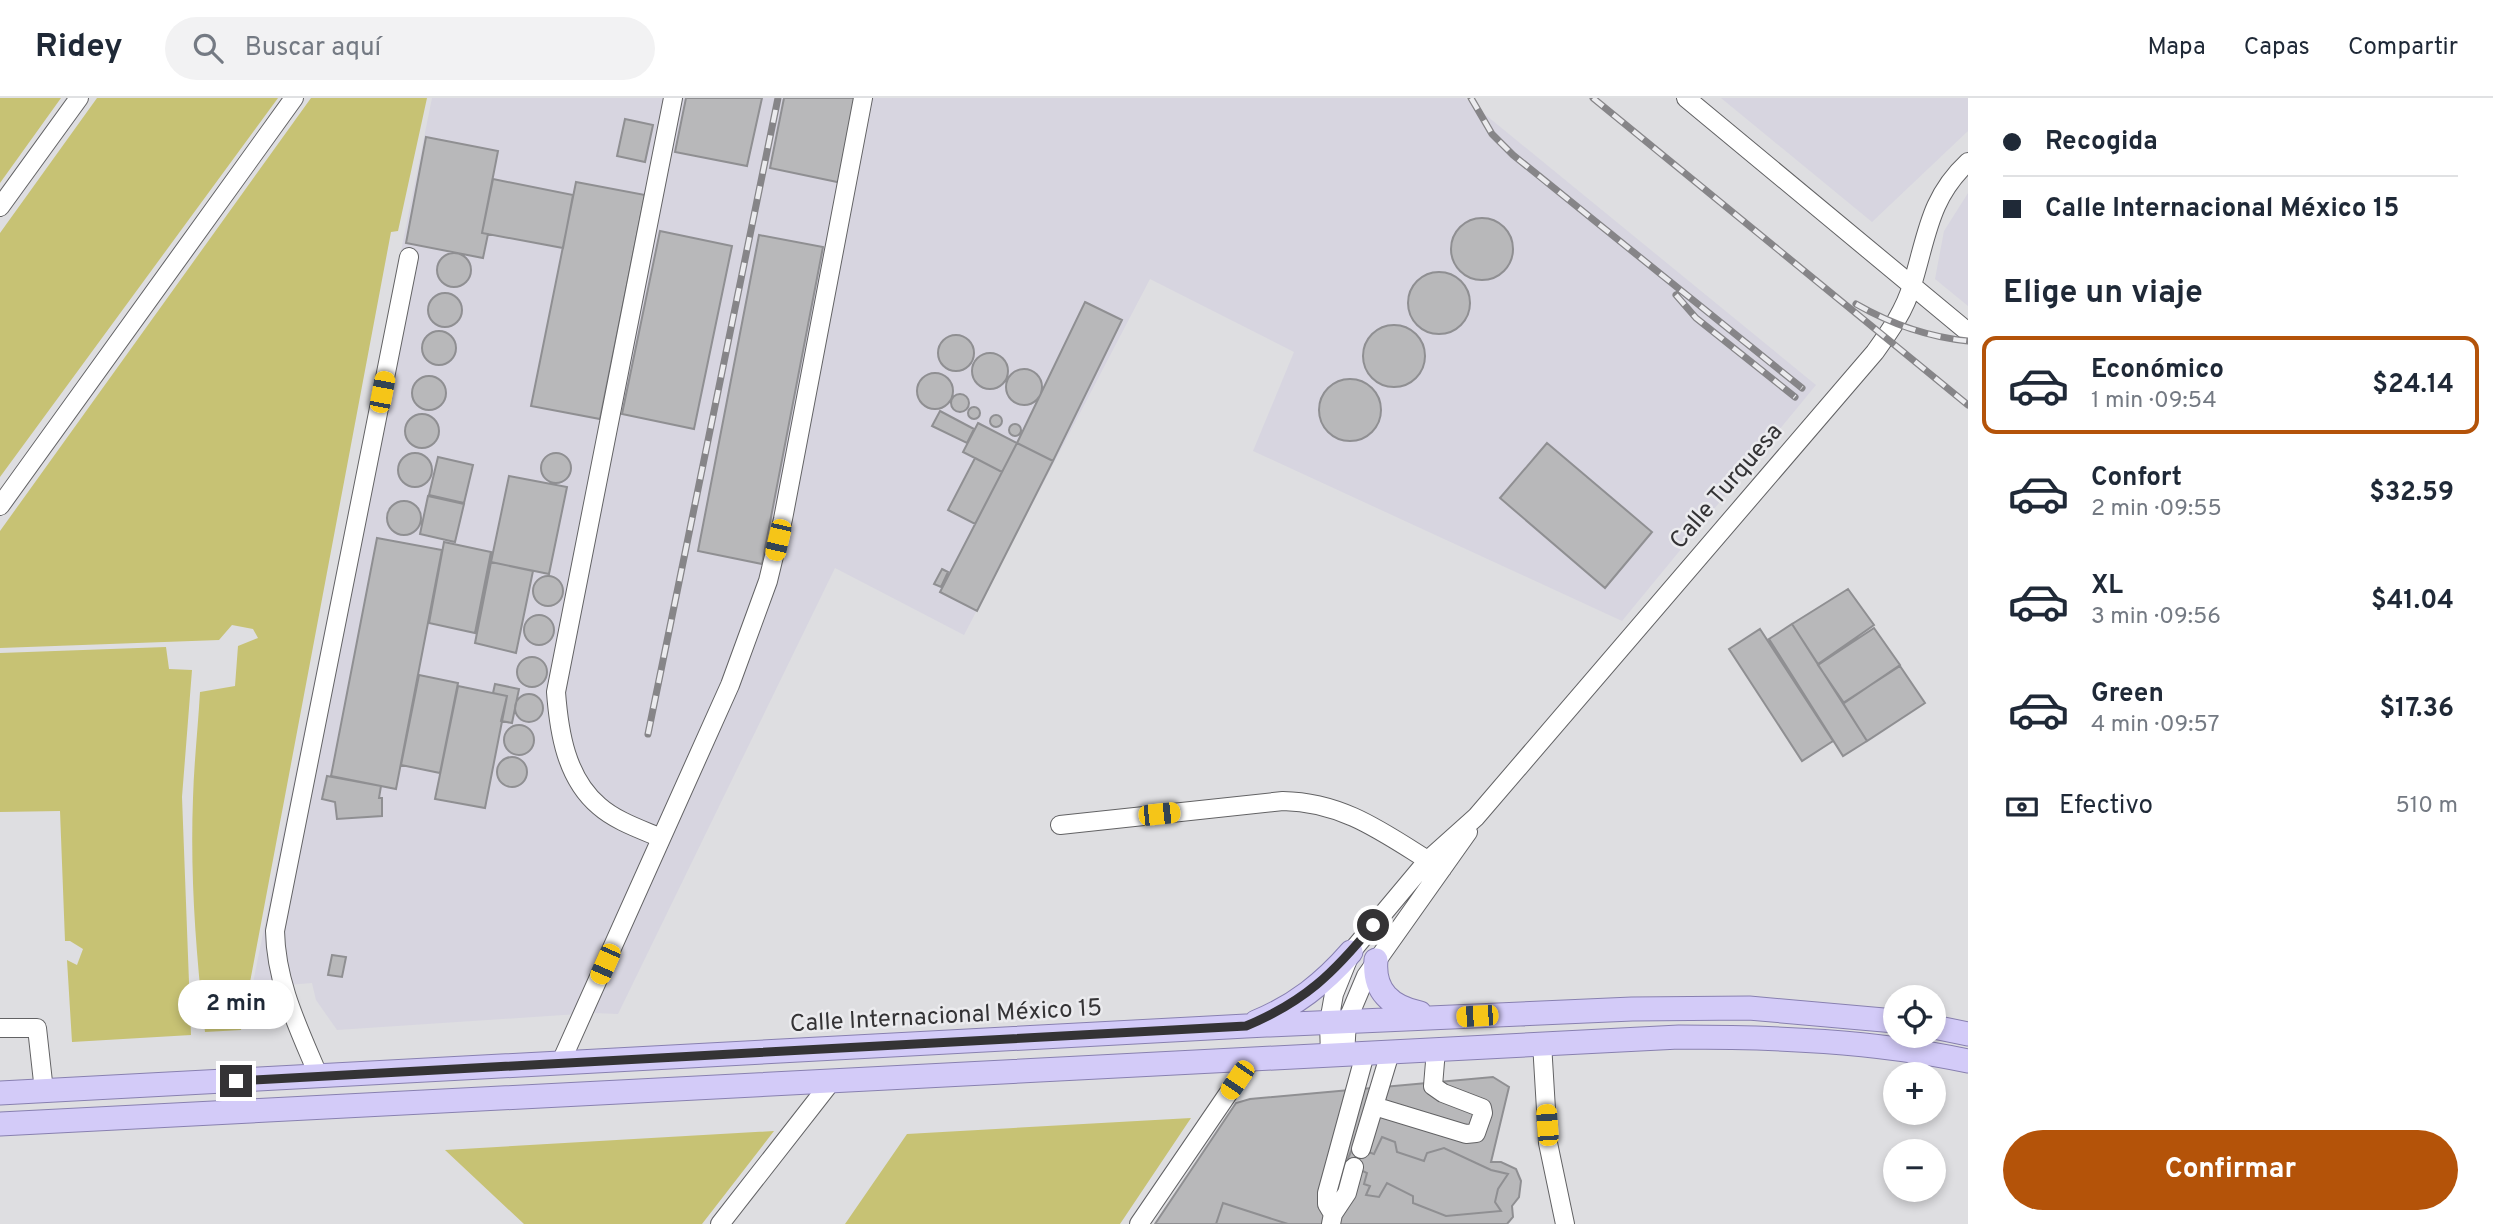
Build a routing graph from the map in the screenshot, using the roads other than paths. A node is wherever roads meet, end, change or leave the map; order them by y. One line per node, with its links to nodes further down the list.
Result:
1 (79, 98): 7 (street)
2 (293, 98): 11 (street)
3 (673, 98): 13 (street)
4 (863, 98): 13 (street)
5 (1686, 98): 9 (street)
6 (1968, 162): 9 (street, Calle Turquesa)
7 (0, 207)
8 (409, 257): 31 (street)
9 (1912, 285): 10 (street); 14 (street, Calle Turquesa)
10 (1968, 332)
11 (0, 506)
12 (1060, 825): 14 (street)
13 (661, 838): 30 (street)
14 (1435, 865): 15 (street, Calle Turquesa); 16 (street, Calle Turquesa)
15 (1351, 952): 19 (street, Calle Turquesa); 20 (main road)
16 (1376, 960): 17 (main road); 19 (street, Calle Turquesa)
17 (1451, 1018): 18 (main road, Calle Internacional México 15); 19 (main road, Calle Internacional México 15)
18 (1883, 1020)
19 (1338, 1022): 20 (main road, Calle Internacional México 15); 27 (street, Calle Turquesa)
20 (1246, 1026): 30 (main road, Calle Internacional México 15)
21 (0, 1028): 33 (street)
22 (1946, 1029): 23 (main road)
23 (1968, 1034)
24 (1542, 1043): 25 (main road); 29 (main road); 42 (street)
25 (1436, 1050): 26 (main road); 35 (street)
26 (1390, 1053): 27 (main road); 35 (street)
27 (1347, 1055): 28 (main road); 39 (street, Calle Turquesa)
28 (1251, 1060): 32 (main road); 41 (street)
29 (1968, 1061)
30 (560, 1064): 31 (main road, Calle Internacional México 15)
31 (319, 1077): 33 (main road, Calle Internacional México 15)
32 (831, 1082): 36 (main road); 40 (street)
33 (44, 1091): 34 (main road, Calle Internacional México 15)
34 (0, 1093)
35 (1374, 1106): 37 (street)
36 (0, 1124)
37 (1361, 1149)
38 (1354, 1167): 39 (street)
39 (1332, 1219)
40 (720, 1224)
41 (1139, 1224)
42 (1565, 1224)

